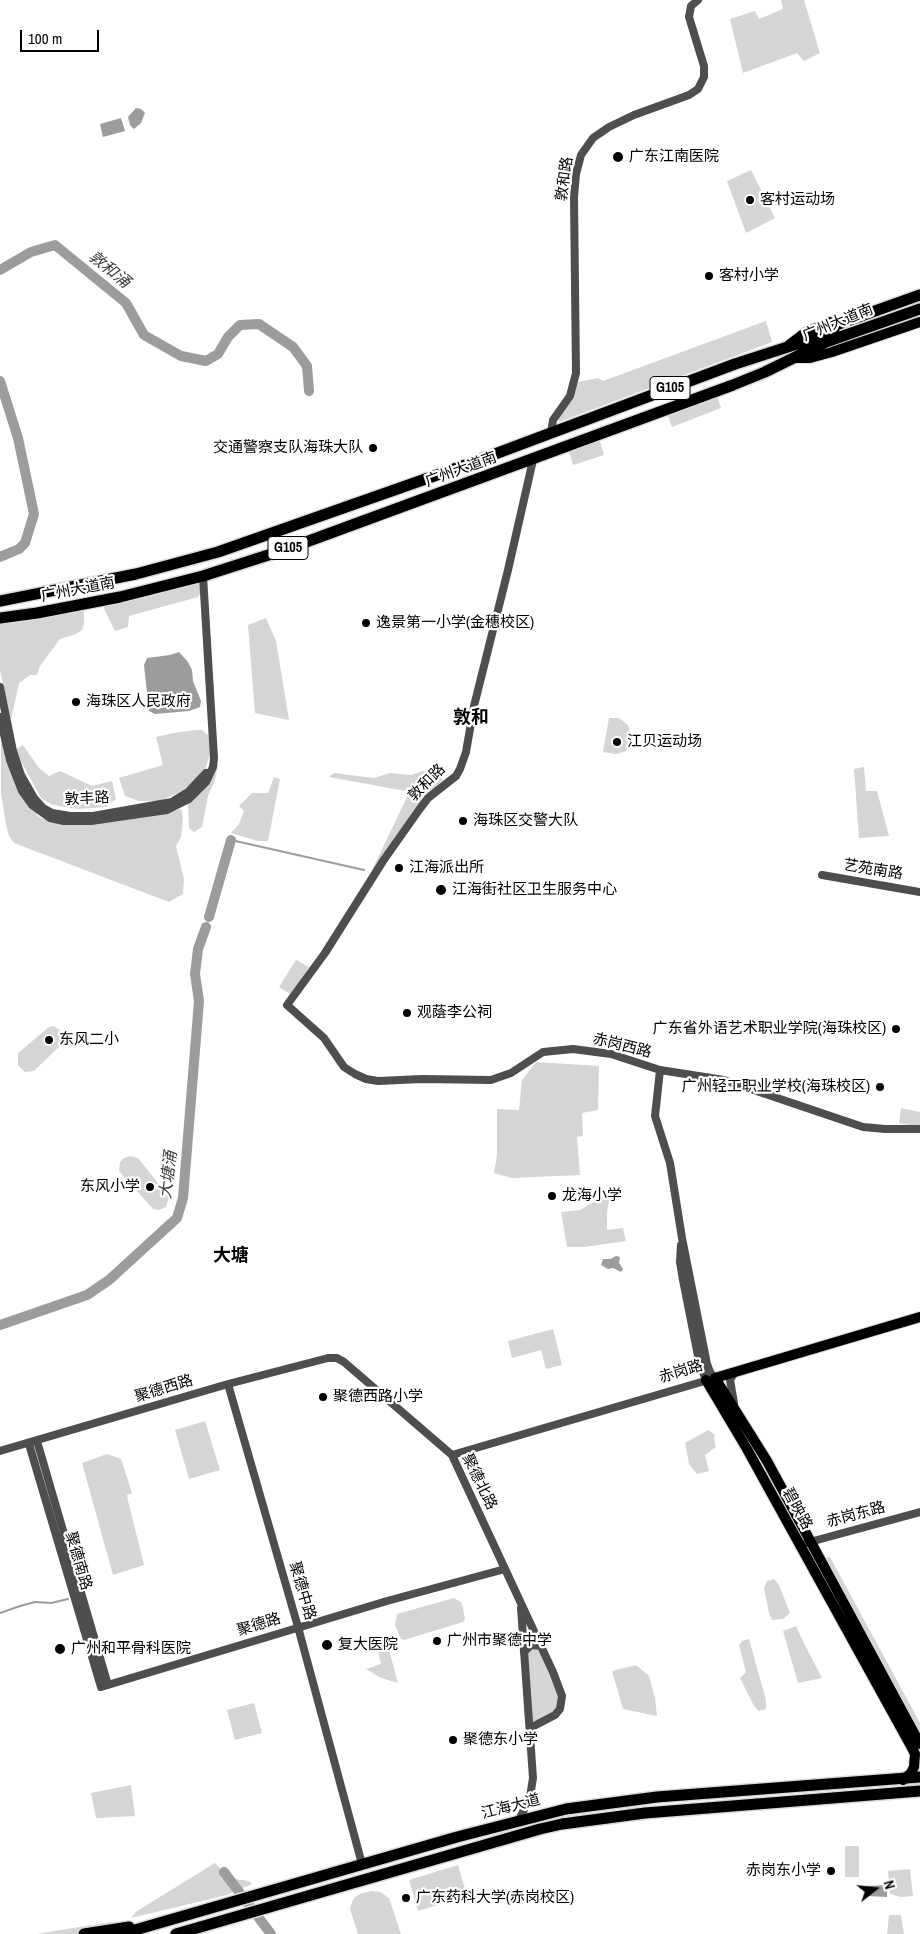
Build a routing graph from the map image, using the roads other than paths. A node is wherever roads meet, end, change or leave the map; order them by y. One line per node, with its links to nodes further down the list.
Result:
1 (698, 0): 10 (street, 敦和路)
2 (920, 290): 8 (main road)
3 (920, 296): 8 (highway)
4 (920, 301): 8 (highway, 广州大道南 / G105)
5 (920, 309): 9 (highway, 广州大道南 / G105)
6 (920, 316): 9 (highway)
7 (920, 322): 9 (main road)
8 (789, 345): 10 (highway, 广州大道南 / G105)
9 (793, 358): 11 (highway, 广州大道南 / G105)
10 (551, 433): 13 (highway, 广州大道南 / G105)
11 (533, 460): 12 (highway, 广州大道南 / G105); 22 (street, 敦和路)
12 (203, 576): 15 (highway, 广州大道南 / G105); 19 (street, 敦丰路)
13 (34, 595): 14 (highway, 广州大道南 / G105); 15 (highway)
14 (1, 601)
15 (37, 613): 16 (highway, 广州大道南 / G105)
16 (0, 618)
17 (0, 687): 19 (street, 敦丰路)
18 (0, 717): 19 (street, 敦丰路)
19 (214, 758)
20 (822, 876): 21 (street, 艺苑南路)
21 (920, 892)
22 (287, 1005): 23 (street, 赤岗西路)
23 (660, 1070): 24 (street, 赤岗西路); 28 (street, 碧映路)
24 (920, 1129)
25 (920, 1318): 27 (main road, 赤岗路)
26 (336, 1358): 29 (street, 聚德西路); 33 (street, 聚德北路)
27 (735, 1372): 28 (main road, 赤岗路); 30 (street)
28 (710, 1379): 30 (main road, 碧映路); 33 (street, 赤岗路); 36 (main road, 碧映路)
29 (228, 1384): 31 (street, 聚德西路); 39 (street, 聚德中路)
30 (737, 1413): 35 (main road, 碧映路)
31 (33, 1443): 32 (street, 聚德西路); 42 (street, 聚德南路); 42 (street, 聚德南路)
32 (0, 1451)
33 (452, 1455): 37 (street, 聚德北路)
34 (920, 1512): 35 (street, 赤岗东路)
35 (810, 1542): 36 (street, 赤岗东路); 44 (main road, 碧映路)
36 (799, 1544): 46 (main road, 碧映路)
37 (505, 1569): 38 (street, 聚德北路); 39 (street, 聚德路)
38 (520, 1603): 40 (street, 聚德北路); 41 (street, 聚德北路)
39 (298, 1628): 42 (street, 聚德路); 49 (street, 聚德中路)
40 (541, 1646): 41 (street); 43 (street, 聚德北路)
41 (524, 1652): 43 (street, 聚德北路)
42 (104, 1686)
43 (530, 1728): 48 (street, 聚德北路)
44 (920, 1744)
45 (920, 1777): 46 (highway, 江海大道)
46 (903, 1780): 48 (highway, 江海大道)
47 (920, 1792): 53 (highway, 江海大道)
48 (519, 1820): 49 (highway, 江海大道)
49 (362, 1864): 50 (highway, 江海大道)
50 (168, 1920): 51 (highway); 52 (highway, 江海大道)
51 (84, 1934)
52 (121, 1934)
53 (176, 1934)

